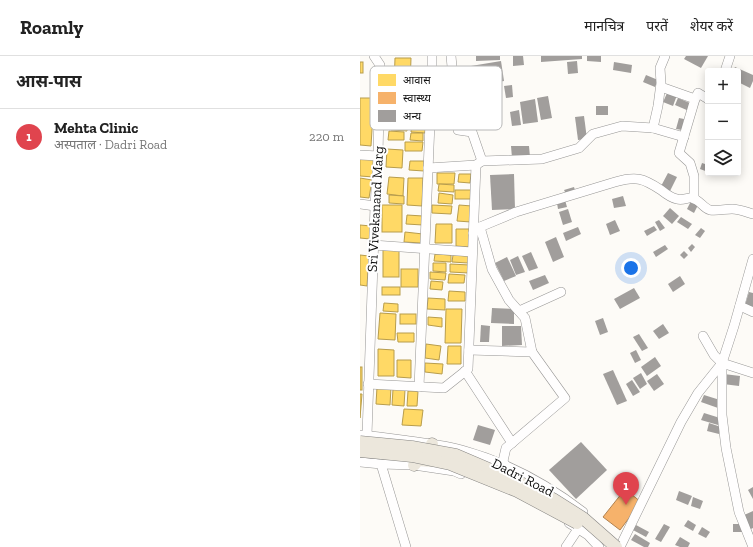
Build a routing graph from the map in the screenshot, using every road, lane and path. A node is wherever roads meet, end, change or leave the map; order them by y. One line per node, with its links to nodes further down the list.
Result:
1 (374, 56): 5 (street, Sri Vivekanand Marg)
2 (451, 56): 6 (street)
3 (665, 56): 8 (street)
4 (730, 56): 7 (street)
5 (380, 66)
6 (452, 66)
7 (726, 68)
8 (661, 87): 10 (street); 11 (street)
9 (705, 97): 10 (street)
10 (695, 99): 15 (street)
11 (653, 128): 15 (street); 18 (street)
12 (379, 130): 17 (street, Sri Vivekanand Marg)
13 (430, 130): 19 (street)
14 (458, 130): 18 (street)
15 (684, 137): 20 (street)
16 (360, 155): 17 (street)
17 (378, 156): 22 (street, Sri Vivekanand Marg)
18 (479, 163): 19 (street); 24 (street)
19 (428, 168): 26 (street)
20 (694, 198): 23 (street); 24 (street)
21 (360, 204): 22 (street)
22 (375, 206): 25 (street, Sri Vivekanand Marg)
23 (753, 214)
24 (477, 230): 27 (street); 31 (street)
25 (373, 246): 26 (street); 36 (street, Sri Vivekanand Marg)
26 (424, 249): 27 (street); 41 (street)
27 (472, 252): 34 (street)
28 (753, 259): 30 (street)
29 (561, 292): 31 (street)
30 (740, 306): 32 (street); 37 (street)
31 (519, 311): 35 (street)
32 (753, 312)
33 (703, 336): 37 (street)
34 (469, 350): 35 (street); 38 (street)
35 (532, 352): 43 (street)
36 (364, 363): 40 (street, Sri Vivekanand Marg)
37 (722, 363): 39 (street); 51 (street); 56 (street)
38 (465, 371): 41 (street); 43 (street)
39 (753, 373)
40 (368, 384): 41 (street); 42 (street, Sri Vivekanand Marg)
41 (419, 386)
42 (362, 438): 44 (street, Dadri Road); 56 (main road, bridge)
43 (512, 443): 48 (street)
44 (432, 444): 48 (street, Dadri Road); 49 (main road)
45 (360, 451): 55 (main road, bridge)
46 (360, 462): 47 (street, Dadri Road)
47 (381, 464): 49 (street, Dadri Road); 52 (street)
48 (505, 464): 56 (street, Dadri Road)
49 (414, 465): 50 (street, Dadri Road)
50 (578, 529): 53 (street); 54 (street, Dadri Road)
51 (753, 546)
52 (406, 547)
53 (566, 547)
54 (599, 547)
55 (605, 547)
56 (620, 547)

